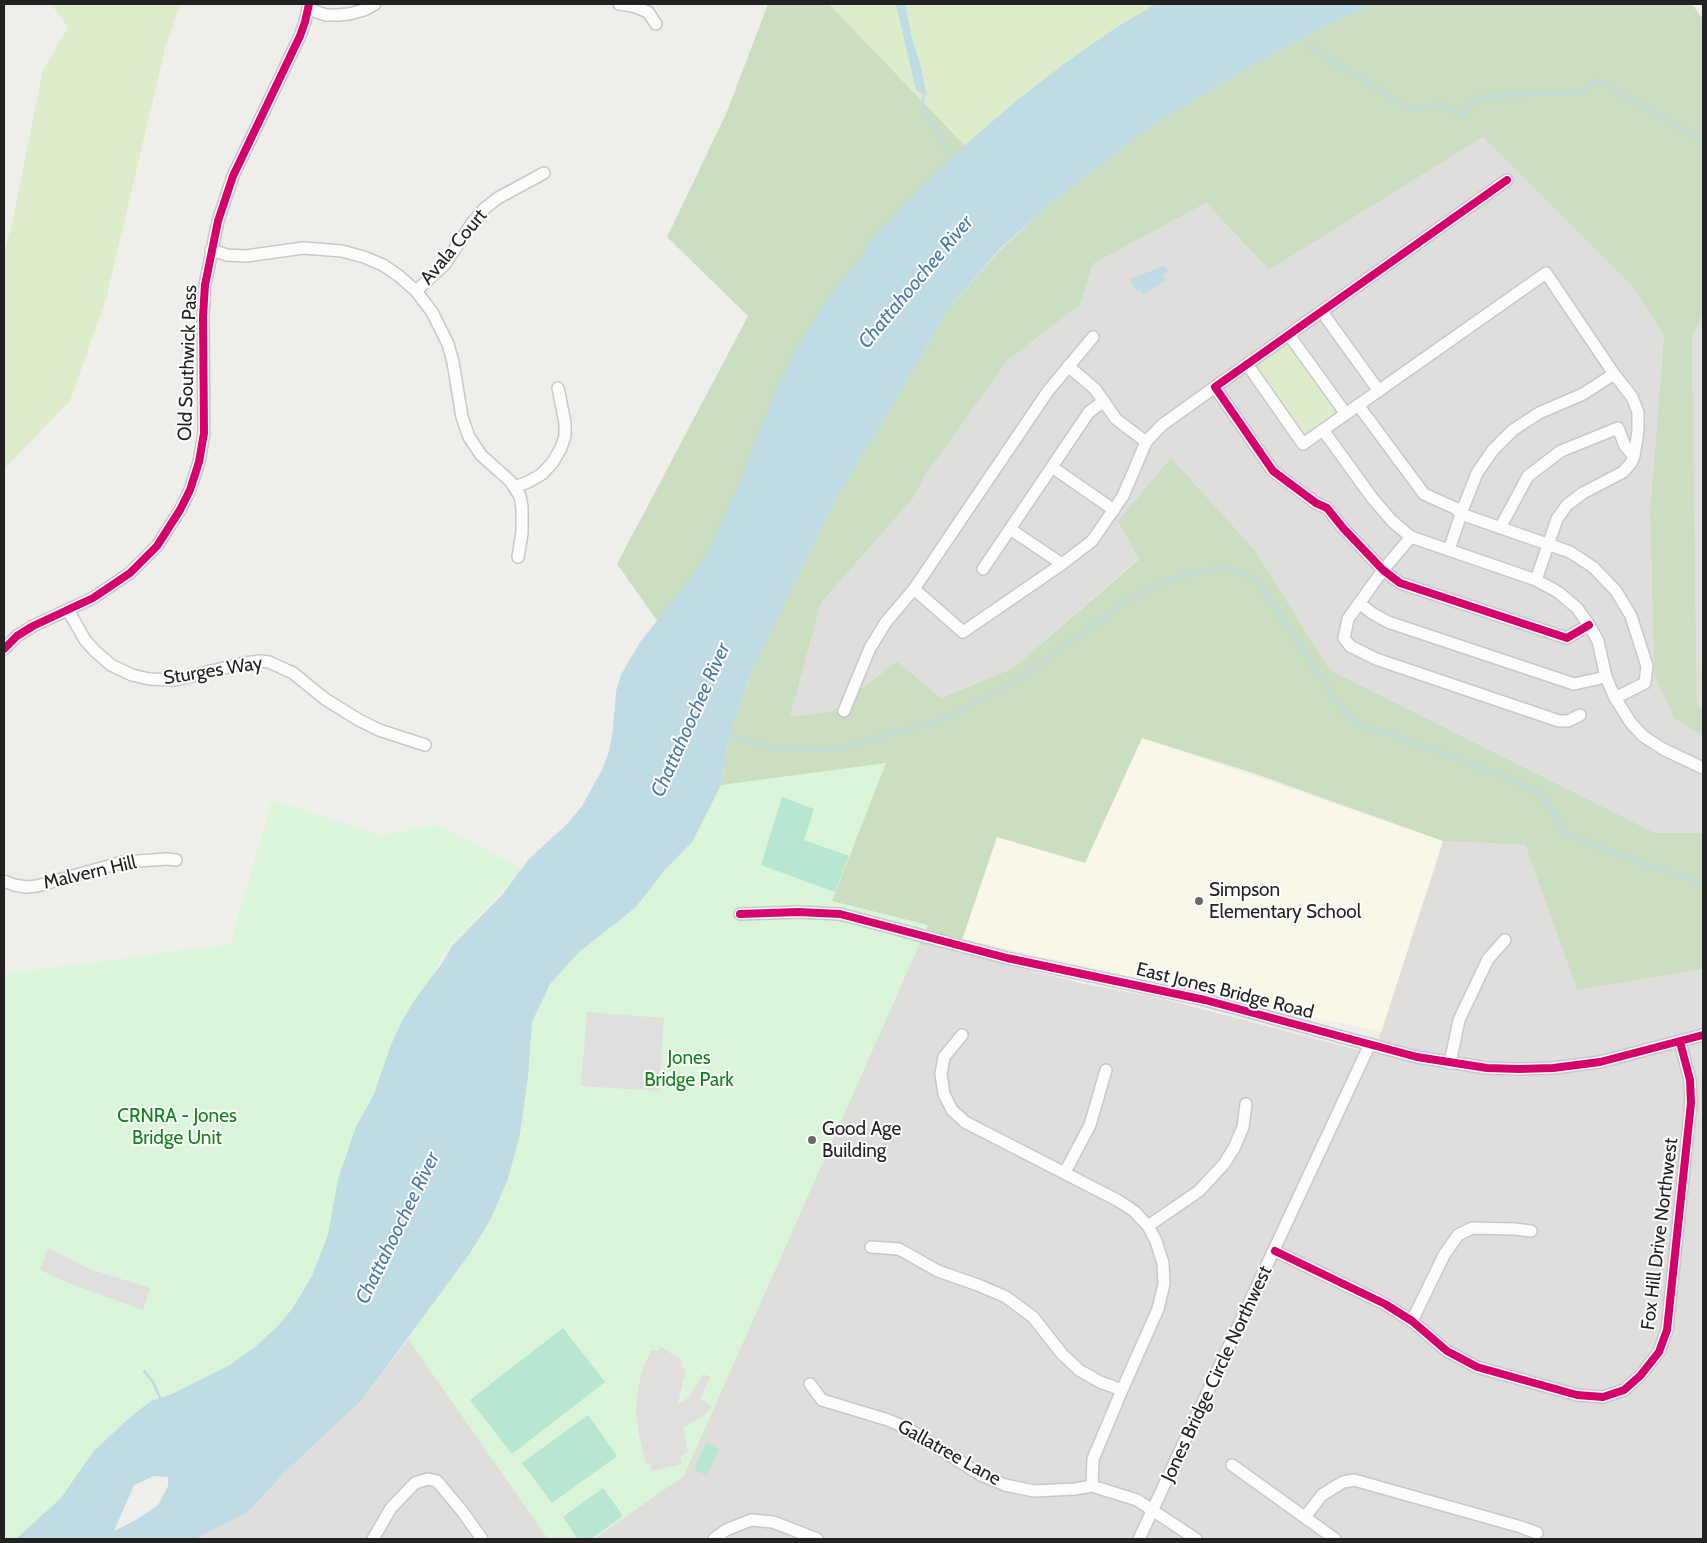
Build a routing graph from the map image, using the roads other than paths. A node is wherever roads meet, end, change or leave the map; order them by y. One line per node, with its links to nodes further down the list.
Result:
1 (375, 4): 3 (street)
2 (619, 4): 4 (street)
3 (308, 7): 7 (street, Old Southwick Pass)
4 (656, 24)
5 (544, 173): 8 (street, Avala Court)
6 (1507, 180): 9 (street)
7 (211, 250): 8 (street); 40 (street, Old Southwick Pass)
8 (416, 291): 25 (street)
9 (1322, 312): 10 (street); 17 (street)
10 (1289, 335): 12 (street); 20 (street)
11 (1093, 337): 13 (street)
12 (1247, 364): 15 (street); 21 (street)
13 (1068, 366): 18 (street); 38 (street)
14 (1614, 374): 17 (street); 23 (street); 27 (street)
15 (1215, 387): 22 (street); 36 (street)
16 (558, 388): 25 (street)
17 (1378, 391): 19 (street)
18 (1104, 401): 22 (street); 24 (street)
19 (1358, 405): 20 (street); 27 (street)
20 (1346, 414): 21 (street)
21 (1324, 430): 30 (street)
22 (1146, 442): 26 (street)
23 (1634, 456): 29 (street); 31 (street)
24 (1052, 467): 26 (street); 28 (street)
25 (515, 487): 33 (street)
26 (1114, 510): 34 (street)
27 (1461, 514): 29 (street); 32 (street)
28 (1010, 528): 34 (street); 35 (street)
29 (1500, 528): 31 (street)
30 (1411, 538): 32 (street); 36 (street)
31 (1548, 543): 37 (street); 44 (street)
32 (1449, 550): 37 (street)
33 (518, 557)
34 (1062, 564): 38 (street)
35 (983, 568)
36 (1383, 570): 39 (street); 41 (street)
37 (1536, 580): 41 (street)
38 (914, 589): 45 (street)
39 (1359, 603): 43 (street); 46 (street)
40 (68, 610): 42 (street, Old Southwick Pass); 47 (street, Sturges Way)
41 (1589, 625): 43 (street)
42 (4, 648)
43 (1606, 677): 44 (street)
44 (1615, 698): 48 (street)
45 (844, 711)
46 (1580, 715)
47 (425, 745)
48 (1703, 768)
49 (176, 860): 50 (street, Malvern Hill)
50 (4, 881)
51 (740, 914): 56 (street, East Jones Bridge Road)
52 (1505, 940): 57 (street)
53 (1703, 1034): 55 (street, East Jones Bridge Road)
54 (962, 1036): 60 (street)
55 (1680, 1042): 57 (street, East Jones Bridge Road); 65 (street, Fox Hill Drive Northwest)
56 (1370, 1044): 57 (street, East Jones Bridge Road); 64 (street, Jones Bridge Circle Northwest)
57 (1450, 1063)
58 (1106, 1070): 60 (street)
59 (1246, 1104): 61 (street)
60 (1065, 1172): 61 (street)
61 (1148, 1226): 67 (street)
62 (1531, 1231): 65 (street)
63 (871, 1247): 67 (street)
64 (1275, 1251): 65 (street, Fox Hill Drive Northwest); 70 (street, Jones Bridge Circle Northwest)
65 (1412, 1320)
66 (810, 1384): 69 (street, Gallatree Lane)
67 (1122, 1390): 69 (street)
68 (1232, 1465): 71 (street)
69 (1092, 1486): 70 (street, Gallatree Lane)
70 (1153, 1510): 77 (street, Jones Bridge Circle Northwest); 78 (street, Gallatree Lane)
71 (1306, 1517): 72 (street); 79 (street)
72 (1533, 1537)
73 (373, 1539): 74 (street)
74 (482, 1539)
75 (714, 1539): 76 (street)
76 (817, 1539)
77 (1139, 1539)
78 (1196, 1539)
79 (1335, 1539)

